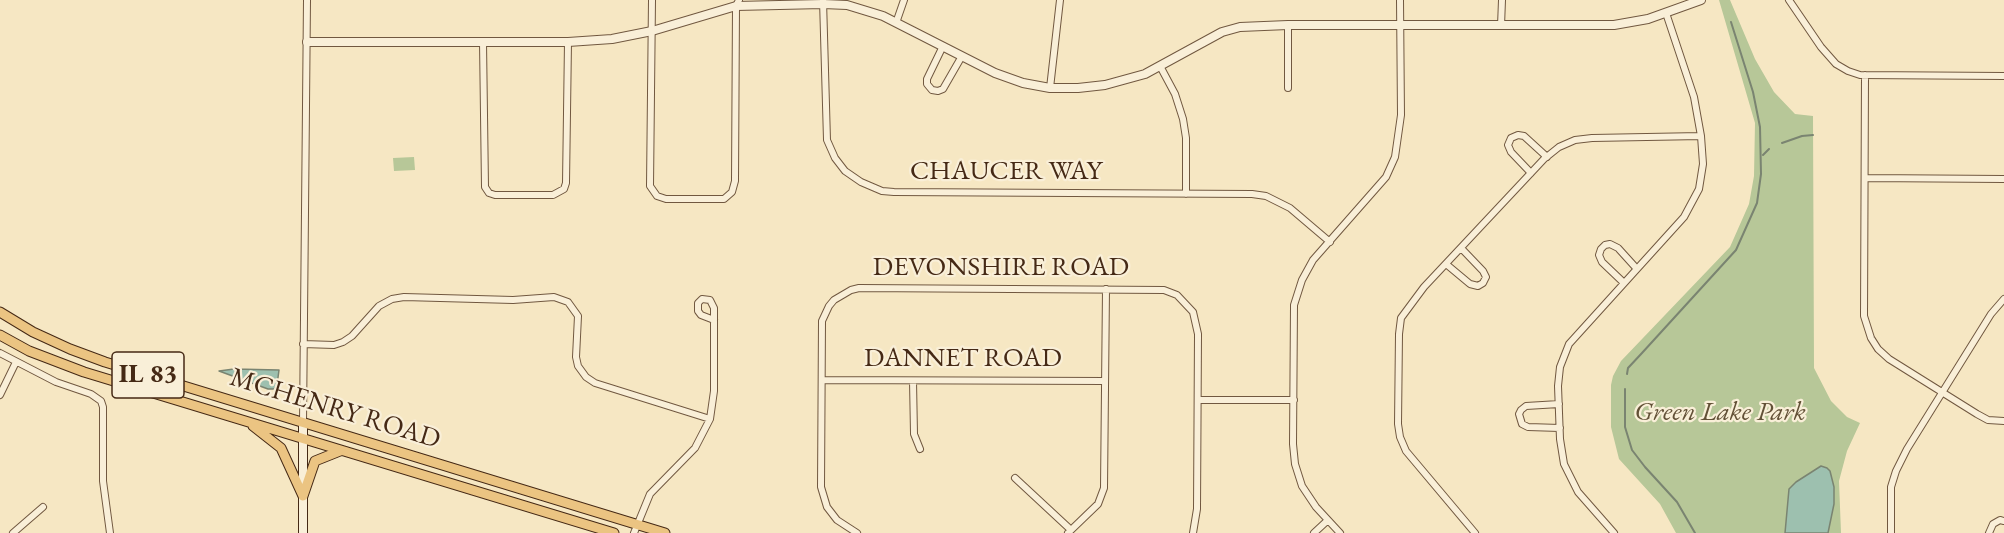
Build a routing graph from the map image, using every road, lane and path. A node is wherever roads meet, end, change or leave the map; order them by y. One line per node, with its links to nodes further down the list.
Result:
1 (307, 0): 17 (street)
2 (652, 0): 16 (street)
3 (904, 0): 12 (street)
4 (1060, 0): 26 (street)
5 (1400, 0): 14 (street)
6 (1502, 0): 15 (street)
7 (1701, 0): 11 (street)
8 (1789, 0): 23 (street)
9 (823, 2): 10 (street); 12 (street); 32 (street, CHAUCER WAY)
10 (737, 3): 16 (street); 16 (street)
11 (1666, 13): 15 (street); 27 (street)
12 (896, 22): 20 (street)
13 (1288, 25): 14 (street); 22 (street); 25 (street)
14 (1400, 25): 15 (street); 33 (street)
15 (1502, 26)
16 (652, 31): 19 (street)
17 (307, 42): 18 (street); 43 (street)
18 (483, 42): 19 (street); 19 (street)
19 (568, 42)
20 (943, 46): 21 (street); 21 (street)
21 (962, 56): 26 (street)
22 (1160, 66): 26 (street); 32 (street)
23 (1865, 75): 24 (street); 30 (street)
24 (2004, 76)
25 (1288, 87)
26 (1050, 88)
27 (1701, 136): 28 (street); 36 (street)
28 (1547, 157): 29 (street); 29 (street)
29 (1531, 173): 34 (street)
30 (1865, 178): 31 (street); 49 (street)
31 (2004, 178)
32 (1186, 194): 33 (street, CHAUCER WAY)
33 (1329, 242): 52 (street)
34 (1461, 248): 35 (street); 35 (street)
35 (1446, 264): 78 (street)
36 (1637, 269): 37 (street); 37 (street)
37 (1624, 283): 53 (street)
38 (1106, 289): 46 (street, DEVONSHIRE ROAD); 48 (street); 51 (street, DEVONSHIRE ROAD)
39 (2004, 299): 49 (street)
40 (0, 312): 57 (main road, MCHENRY ROAD / IL 83)
41 (714, 320): 54 (street)
42 (0, 335): 55 (main road, MCHENRY ROAD / IL 83)
43 (303, 344): 54 (street); 57 (street)
44 (0, 353): 45 (street)
45 (16, 362): 50 (street); 70 (street)
46 (822, 380): 47 (street, DANNET ROAD); 74 (street, DEVONSHIRE ROAD)
47 (913, 381): 48 (street, DANNET ROAD); 60 (street)
48 (1105, 381): 68 (street)
49 (1942, 393): 56 (street); 80 (street)
50 (0, 395)
51 (1198, 400): 52 (street); 75 (street, DEVONSHIRE ROAD)
52 (1293, 400): 65 (street)
53 (1559, 404): 58 (street); 58 (street)
54 (710, 419): 67 (street)
55 (246, 421): 59 (main road, MCHENRY ROAD / IL 83); 63 (main road)
56 (2004, 421)
57 (303, 423): 59 (main road); 67 (main road, MCHENRY ROAD / IL 83)
58 (1560, 428): 79 (street)
59 (302, 439): 61 (main road, MCHENRY ROAD / IL 83); 63 (main road)
60 (920, 449)
61 (340, 451): 63 (main road); 72 (main road, MCHENRY ROAD / IL 83)
62 (1015, 478): 68 (street)
63 (303, 496): 71 (main road)
64 (44, 507): 69 (street)
65 (1328, 520): 76 (street); 77 (street)
66 (2004, 521): 81 (street)
67 (635, 529): 73 (main road, MCHENRY ROAD / IL 83)
68 (1070, 532)
69 (13, 533)
70 (110, 533)
71 (303, 533)
72 (614, 533)
73 (665, 533)
74 (857, 533)
75 (1193, 533)
76 (1314, 533)
77 (1340, 533)
78 (1475, 533)
79 (1614, 533)
80 (1891, 533)
81 (1989, 533)

